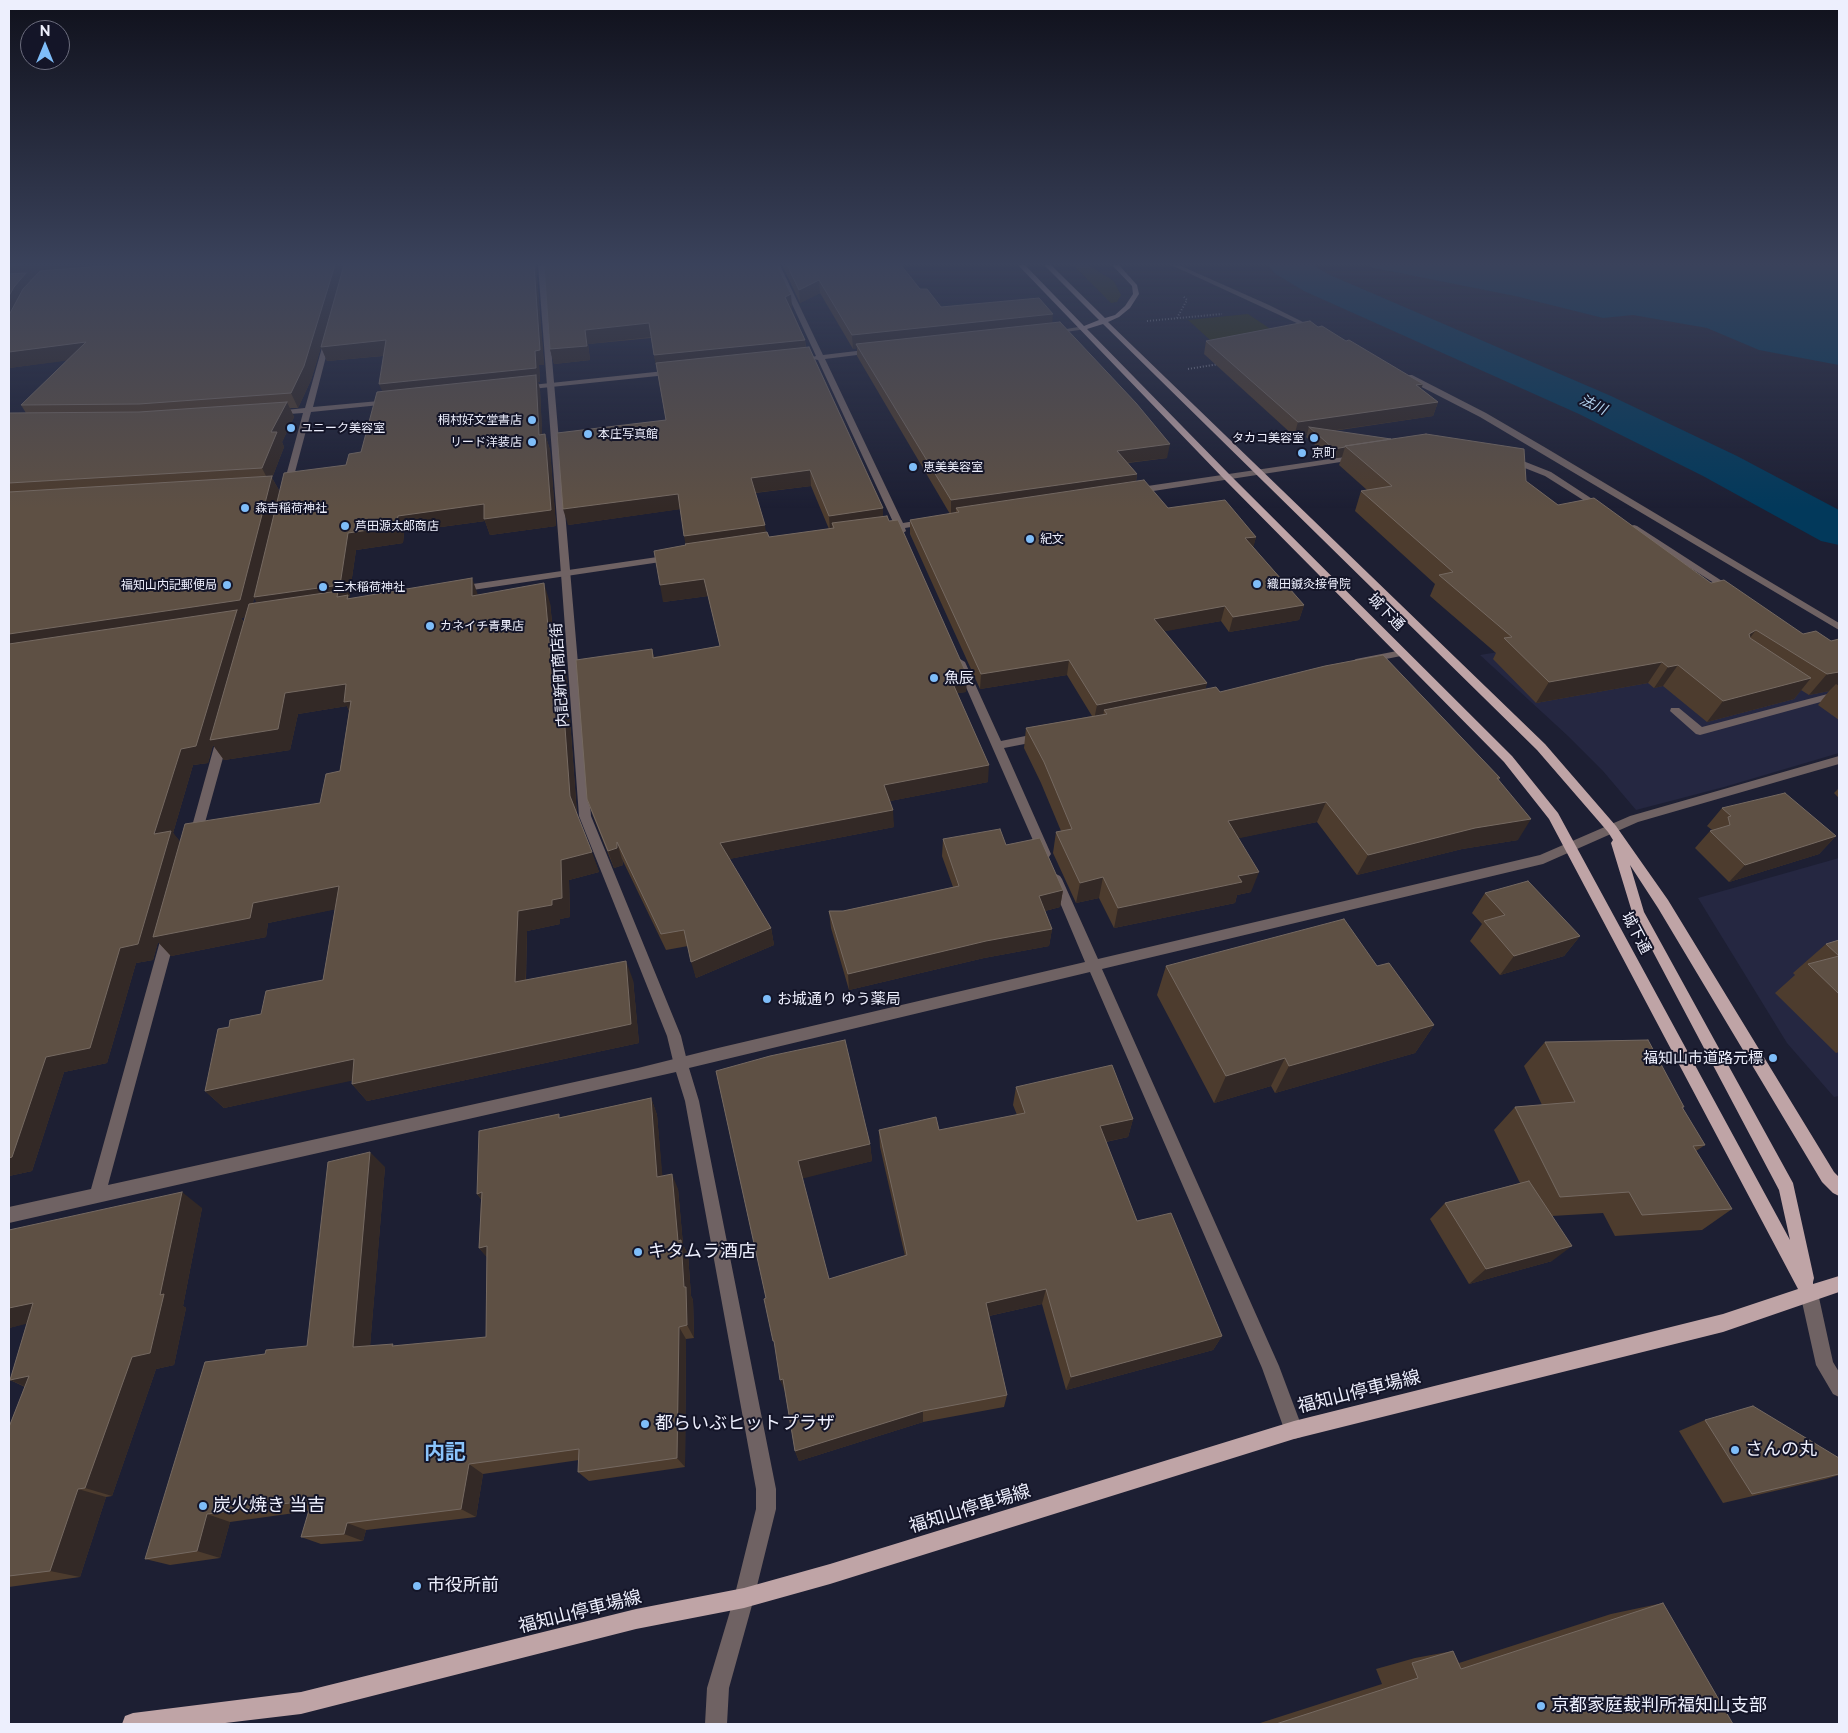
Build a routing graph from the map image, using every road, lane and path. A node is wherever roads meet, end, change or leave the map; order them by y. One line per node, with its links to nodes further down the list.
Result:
1 (325, 346): 16 (street)
2 (547, 346): 13 (street, 内記新町商店街)
3 (816, 346): 7 (street)
4 (1101, 346): 21 (main road, 城下通)
5 (1130, 346): 20 (main road, 城下通)
6 (880, 351): 7 (street)
7 (821, 357): 8 (street); 29 (street)
8 (801, 359)
9 (1224, 363): 10 (path)
10 (1181, 370)
11 (685, 371): 13 (street)
12 (1402, 374): 36 (street)
13 (550, 385): 14 (street); 33 (street, 内記新町商店街)
14 (511, 389)
15 (395, 402): 16 (street)
16 (308, 411): 17 (street); 22 (street)
17 (268, 414)
18 (1366, 456): 20 (street)
19 (1504, 456): 26 (street)
20 (1257, 472): 21 (street); 48 (main road, 城下通)
21 (1227, 477): 24 (street); 38 (main road, 城下通)
22 (286, 487): 23 (street); 25 (street)
23 (277, 488)
24 (1125, 492)
25 (284, 497)
26 (1606, 511)
27 (939, 520): 29 (street)
28 (1623, 522): 35 (street)
29 (900, 526): 30 (street); 31 (street)
30 (870, 530)
31 (908, 544)
32 (685, 556): 33 (street)
33 (568, 573): 34 (street); 53 (street, 内記新町商店街)
34 (450, 591)
35 (1739, 595)
36 (1839, 628)
37 (954, 649): 46 (street)
38 (1402, 653): 39 (street); 49 (main road, 城下通)
39 (1347, 664)
40 (1792, 691): 42 (street)
41 (1839, 694): 42 (street)
42 (1807, 701): 43 (street)
43 (1675, 711)
44 (226, 725): 50 (street)
45 (1055, 734): 46 (street)
46 (997, 746): 52 (street)
47 (1839, 760): 48 (street)
48 (1612, 829): 49 (street); 54 (main road, 城下通); 58 (main road, 城下通)
49 (1570, 847): 52 (street); 58 (main road, 城下通)
50 (192, 850)
51 (174, 917): 55 (street)
52 (1094, 966): 53 (street); 60 (street)
53 (681, 1065): 55 (street); 61 (street, 内記新町商店街)
54 (1839, 1188)
55 (98, 1194): 56 (street)
56 (9, 1215)
57 (1839, 1284): 58 (main road, 福知山停車場線)
58 (1809, 1294): 59 (street); 60 (main road, 福知山停車場線)
59 (1839, 1388)
60 (1294, 1430): 61 (main road, 福知山停車場線)
61 (744, 1598): 62 (main road, 福知山停車場線); 63 (street, 内記新町商店街)
62 (133, 1724)
63 (716, 1724)

